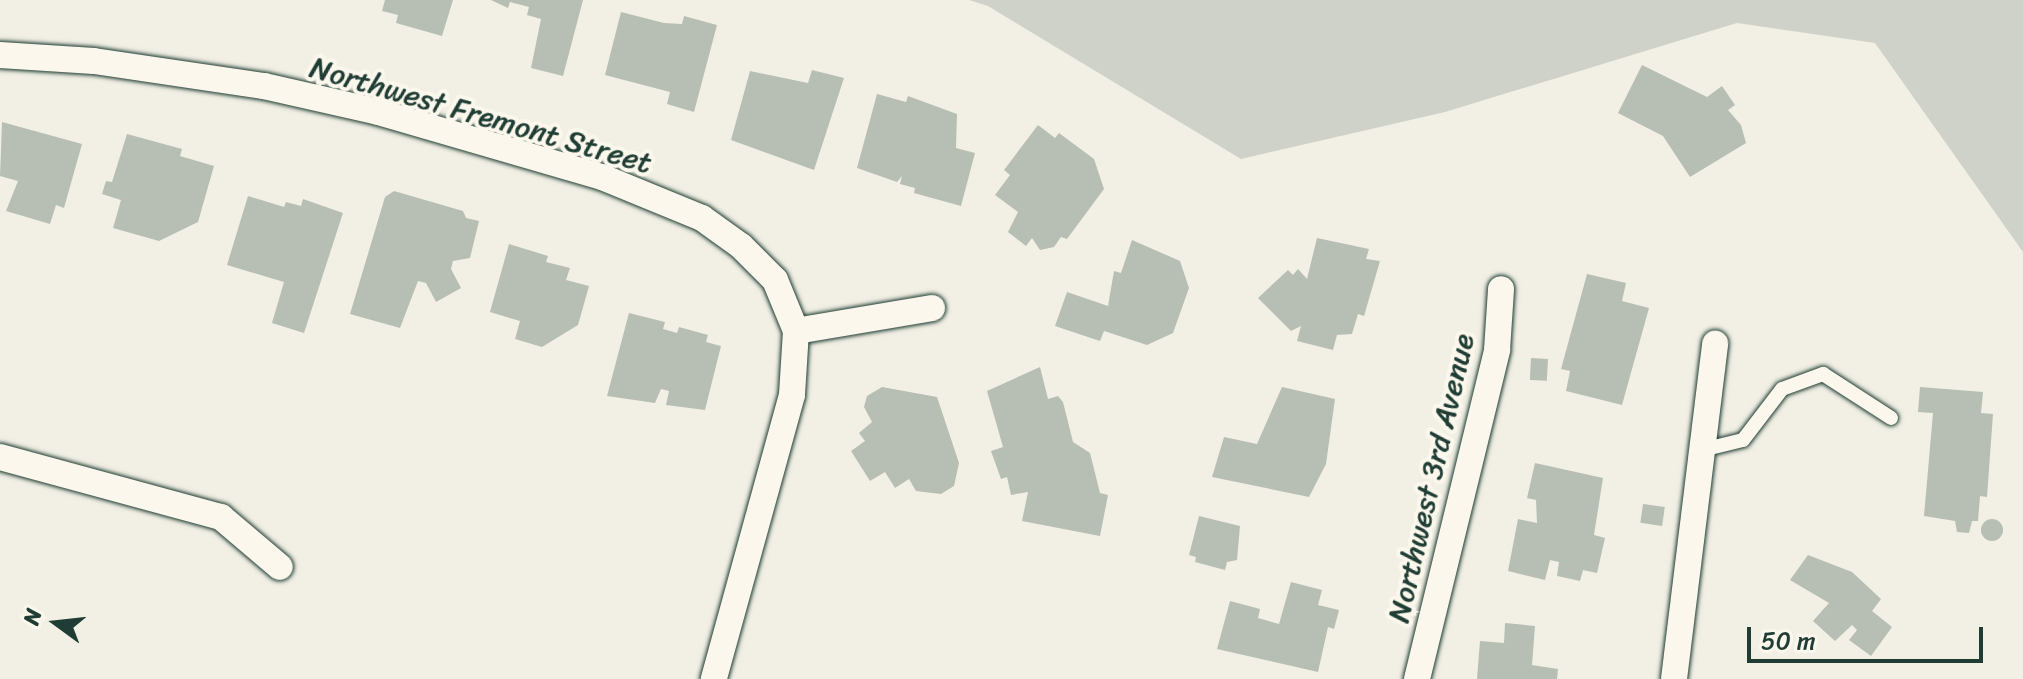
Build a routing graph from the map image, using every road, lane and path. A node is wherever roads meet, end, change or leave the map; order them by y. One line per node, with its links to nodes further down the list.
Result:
1 (0, 55): 4 (street, Northwest Fremont Street)
2 (1501, 289): 11 (street, Northwest 3rd Avenue)
3 (932, 308): 4 (street)
4 (796, 331): 10 (street)
5 (1715, 343): 7 (street)
6 (1891, 418): 7 (lane)
7 (1702, 450): 12 (street)
8 (0, 457): 9 (street)
9 (280, 567)
10 (714, 679)
11 (1417, 679)
12 (1674, 679)

